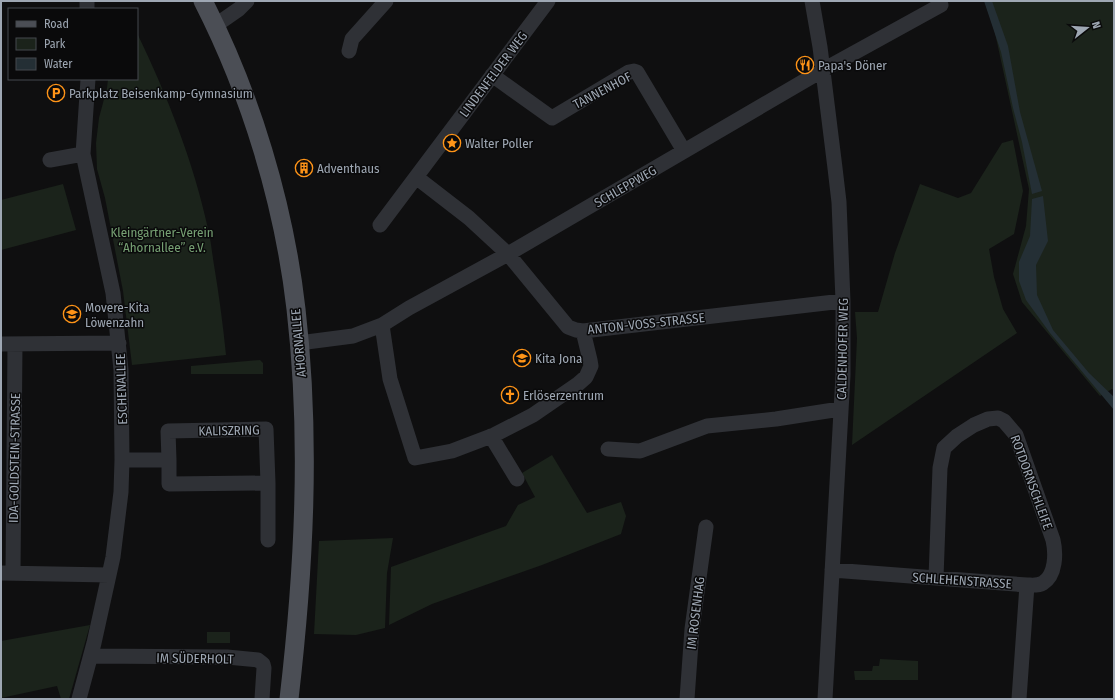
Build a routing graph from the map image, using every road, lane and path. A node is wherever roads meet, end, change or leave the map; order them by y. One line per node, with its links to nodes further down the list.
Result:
1 (203, 1): 7 (main road, AHORNALLEE)
2 (247, 1): 7 (street)
3 (386, 1): 8 (street)
4 (548, 1): 10 (street, LINDENFELDER WEG)
5 (812, 1): 9 (street, CALDENHOFER WEG)
6 (941, 5): 9 (street, SCHLEPPWEG)
7 (216, 26): 22 (main road, AHORNALLEE)
8 (349, 51)
9 (823, 70): 12 (street, SCHLEPPWEG); 18 (street, CALDENHOFER WEG)
10 (492, 75): 12 (street, TANNENHOF); 15 (street, LINDENFELDER WEG)
11 (88, 80): 13 (street, ESCHENALLEE)
12 (684, 151): 17 (street, SCHLEPPWEG)
13 (83, 154): 14 (street); 21 (street, ESCHENALLEE)
14 (50, 160)
15 (416, 177): 16 (street, LINDENFELDER WEG); 17 (street, ANTON-VOSS-STRASSE)
16 (380, 225)
17 (508, 254): 19 (street, SCHLEPPWEG); 20 (street, ANTON-VOSS-STRASSE)
18 (843, 302): 20 (street, ANTON-VOSS-STRASSE); 24 (street, CALDENHOFER WEG)
19 (382, 324): 22 (street, SCHLEPPWEG); 25 (street)
20 (583, 331): 25 (street)
21 (119, 343): 23 (street); 28 (street, ESCHENALLEE)
22 (299, 343): 42 (main road, AHORNALLEE)
23 (8, 344): 27 (street, IDA-GOLDSTEIN-STRASSE)
24 (840, 409): 26 (street); 34 (street, CALDENHOFER WEG)
25 (491, 436): 30 (street)
26 (608, 449)
27 (7, 454): 35 (street, IDA-GOLDSTEIN-STRASSE)
28 (122, 460): 29 (street); 36 (street, ESCHENALLEE)
29 (169, 460): 31 (street, KALISZRING); 31 (street, KALISZRING)
30 (517, 478)
31 (268, 483): 33 (street, KALISZRING)
32 (706, 527): 43 (street, IM ROSENHAG)
33 (268, 540)
34 (832, 570): 37 (street, SCHLEHENSTRASSE); 44 (street, CALDENHOFER WEG)
35 (7, 573): 36 (street)
36 (109, 574): 39 (street, ESCHENALLEE)
37 (936, 578): 38 (street, SCHLEHENSTRASSE); 38 (street, ROTDORNSCHLEIFE)
38 (1026, 585): 45 (street, SCHLEHENSTRASSE)
39 (91, 656): 40 (street, ESCHENALLEE); 41 (street, IM SÜDERHOLT)
40 (79, 699)
41 (262, 699)
42 (289, 699)
43 (687, 699)
44 (825, 699)
45 (1019, 699)

